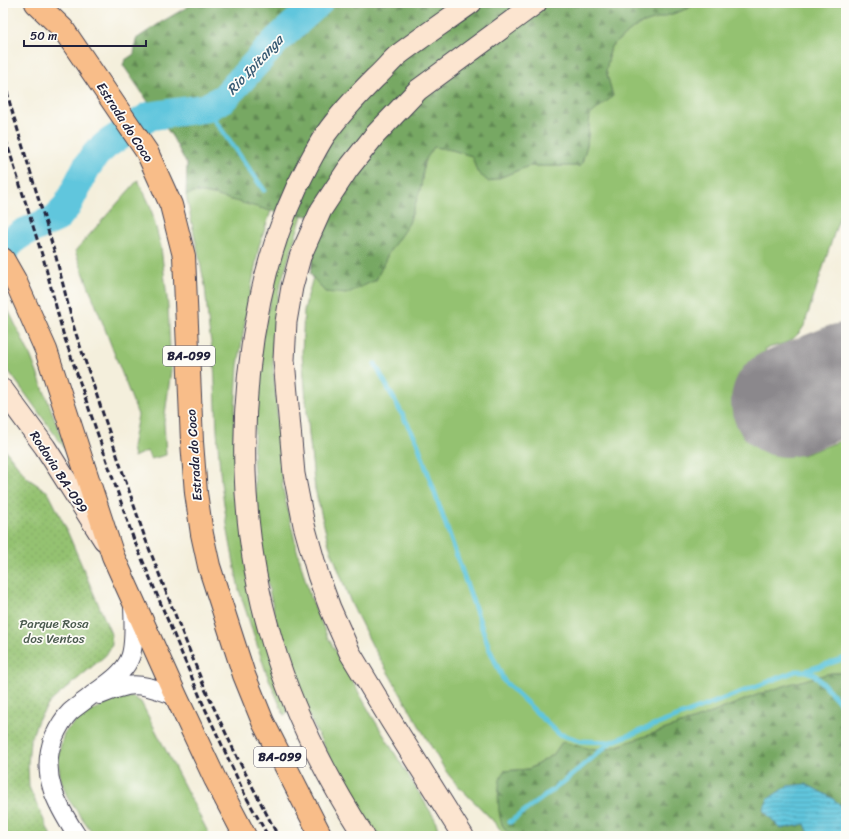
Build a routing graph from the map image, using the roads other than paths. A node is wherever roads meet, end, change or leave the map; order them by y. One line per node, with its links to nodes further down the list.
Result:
1 (36, 3): 13 (highway, Estrada do Coco / BA-099)
2 (471, 3): 14 (main road)
3 (536, 3): 10 (main road)
4 (3, 259): 6 (highway)
5 (3, 390): 6 (main road, Rodovia BA-099)
6 (113, 556): 7 (highway)
7 (133, 598): 8 (highway); 9 (street)
8 (176, 696): 9 (street); 12 (highway)
9 (85, 701): 11 (street)
10 (432, 786): 15 (main road); 16 (main road)
11 (77, 836)
12 (245, 836)
13 (321, 836)
14 (364, 836)
15 (450, 836)
16 (464, 836)

